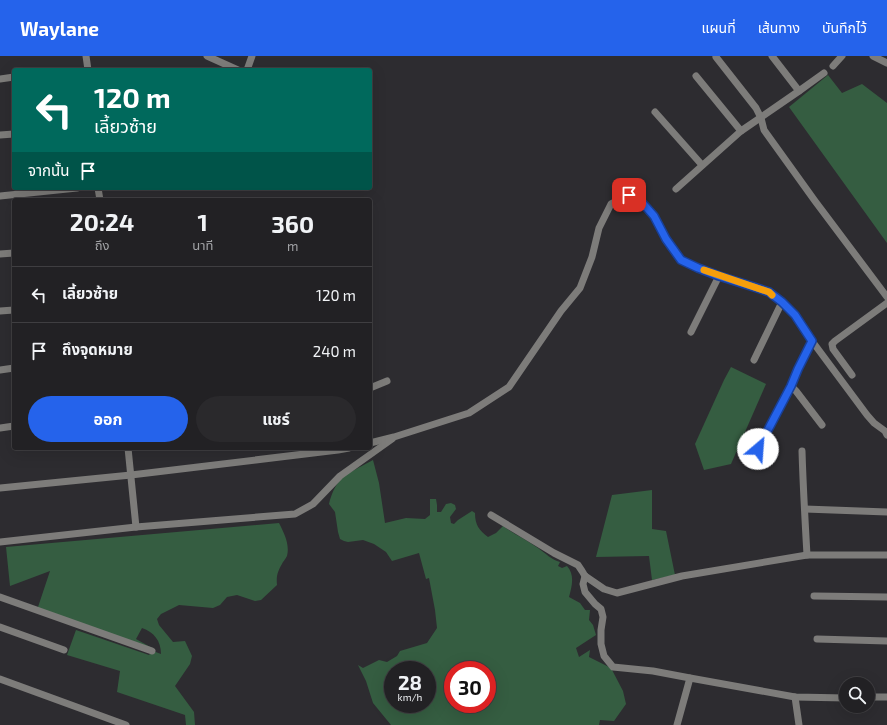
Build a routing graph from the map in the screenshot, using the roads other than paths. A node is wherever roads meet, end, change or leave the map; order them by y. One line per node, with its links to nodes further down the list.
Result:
1 (86, 56): 10 (street)
2 (207, 56): 11 (street)
3 (252, 56): 12 (street)
4 (772, 56): 17 (street)
5 (842, 56): 9 (street)
6 (873, 56): 8 (street)
7 (716, 57): 19 (street)
8 (887, 63)
9 (833, 66)
10 (88, 68)
11 (234, 68)
12 (248, 68)
13 (824, 73): 17 (street)
14 (696, 76): 20 (street)
15 (12, 77): 16 (street)
16 (0, 79)
17 (800, 92): 19 (street)
18 (655, 112): 23 (street)
19 (761, 118): 20 (street); 30 (street)
20 (741, 131): 23 (street)
21 (12, 134): 22 (street)
22 (0, 135)
23 (702, 165): 24 (street)
24 (676, 189)
25 (58, 190): 26 (street)
26 (0, 196)
27 (12, 253): 28 (street)
28 (0, 254)
29 (719, 276): 31 (street); 35 (street); 48 (street)
30 (887, 297)
31 (782, 302): 36 (street); 37 (street)
32 (887, 303): 40 (street)
33 (12, 310): 34 (street)
34 (0, 311)
35 (691, 332)
36 (812, 341): 42 (street); 47 (street)
37 (754, 360)
38 (12, 368): 39 (street)
39 (0, 370)
40 (852, 375)
41 (388, 381): 43 (street)
42 (791, 386): 44 (street); 50 (street)
43 (372, 387)
44 (822, 425)
45 (12, 426): 46 (street)
46 (0, 428)
47 (886, 431)
48 (394, 437): 49 (street); 59 (street)
49 (372, 442)
50 (758, 449)
51 (128, 450): 54 (street)
52 (338, 450): 54 (street)
53 (802, 451): 56 (street)
54 (131, 475): 55 (street); 59 (street)
55 (0, 488)
56 (805, 509): 57 (street); 61 (street)
57 (887, 512)
58 (491, 515): 63 (street)
59 (136, 527): 60 (street)
60 (0, 542)
61 (807, 555): 62 (street); 63 (street)
62 (887, 555)
63 (585, 576): 72 (street)
64 (814, 596): 66 (street)
65 (0, 597): 71 (street)
66 (887, 597)
67 (0, 627): 70 (street)
68 (817, 638): 69 (street)
69 (887, 641)
70 (64, 650)
71 (152, 651)
72 (690, 678): 74 (street); 79 (street)
73 (0, 679): 78 (street)
74 (795, 697): 77 (street); 80 (street)
75 (875, 697): 76 (street)
76 (887, 697)
77 (839, 698)
78 (126, 725)
79 (676, 725)
80 (799, 725)

